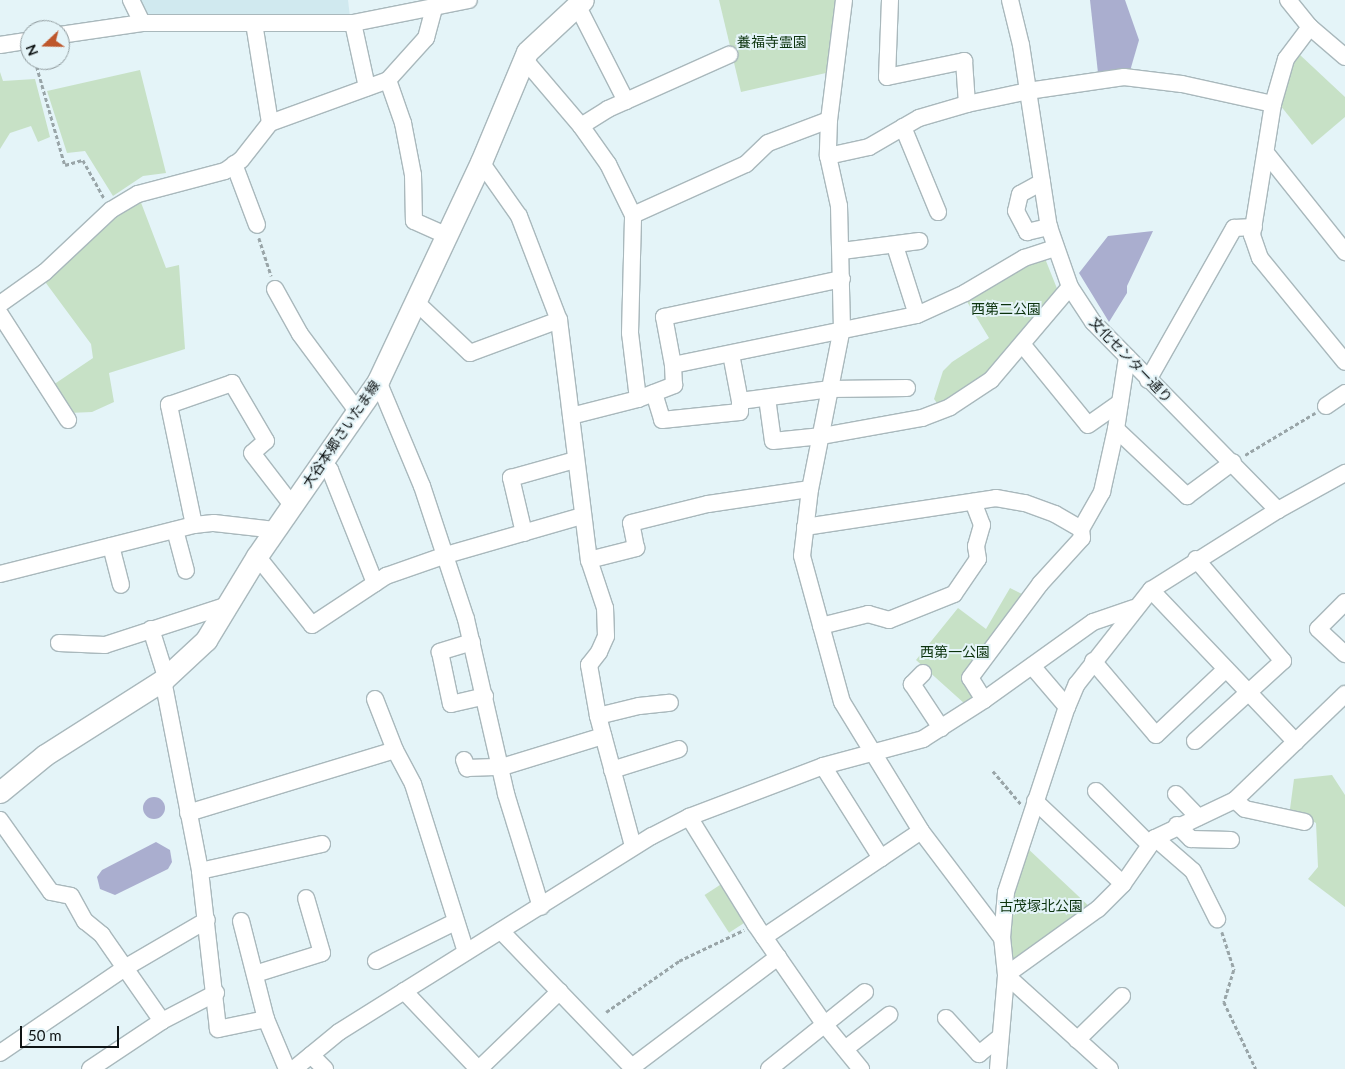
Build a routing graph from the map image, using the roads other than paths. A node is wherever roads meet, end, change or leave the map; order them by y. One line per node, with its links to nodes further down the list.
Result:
1 (132, 0): 9 (street)
2 (469, 0): 8 (street)
3 (844, 0): 25 (street)
4 (890, 0): 23 (street)
5 (1010, 0): 21 (street, 文化センター通り)
6 (580, 3): 18 (main road, 大谷本郷さいたま線); 22 (street)
7 (1296, 3): 12 (street)
8 (434, 8): 11 (street); 19 (street)
9 (142, 23): 10 (street); 13 (street)
10 (254, 23): 11 (street); 26 (street)
11 (353, 23): 20 (street)
12 (1310, 27): 17 (street); 24 (street)
13 (70, 33)
14 (20, 42): 15 (street)
15 (0, 45)
16 (729, 55): 22 (street)
17 (1345, 57)
18 (524, 59): 27 (street); 31 (main road, 大谷本郷さいたま線)
19 (388, 80): 20 (street); 39 (street)
20 (368, 87): 26 (street)
21 (1028, 91): 23 (street); 24 (street); 33 (street, 文化センター通り)
22 (626, 101): 27 (street)
23 (967, 104): 28 (street)
24 (1273, 104): 29 (street)
25 (829, 120): 30 (street); 35 (street)
26 (270, 123): 32 (street)
27 (582, 126): 35 (street)
28 (903, 127): 30 (street); 34 (street)
29 (1266, 153): 38 (street); 44 (street)
30 (828, 156): 43 (street)
31 (481, 162): 39 (main road, 大谷本郷さいたま線); 52 (street)
32 (234, 164): 36 (street); 49 (street)
33 (1042, 182): 37 (street, 文化センター通り); 37 (street)
34 (938, 212)
35 (632, 215): 66 (street)
36 (257, 225)
37 (1049, 227): 42 (street, 文化センター通り)
38 (1254, 227): 57 (street); 59 (street)
39 (448, 236): 48 (main road, 大谷本郷さいたま線)
40 (920, 240): 41 (street)
41 (895, 246): 43 (street); 51 (street)
42 (1054, 248): 46 (street, 文化センター通り); 51 (street)
43 (842, 251): 45 (street)
44 (1345, 252)
45 (842, 279): 53 (street); 58 (street)
46 (1070, 288): 54 (street); 56 (street, 文化センター通り)
47 (274, 290): 70 (street)
48 (417, 302): 52 (street); 60 (main road, 大谷本郷さいたま線)
49 (0, 304)
50 (0, 314): 72 (street)
51 (916, 315): 53 (street)
52 (559, 320): 71 (street)
53 (842, 328): 55 (street); 62 (street)
54 (1022, 344): 68 (street); 74 (street)
55 (731, 354): 58 (street); 67 (street)
56 (1127, 357): 59 (street, 文化センター通り); 68 (street)
57 (1345, 362)
58 (673, 365): 63 (street)
59 (1148, 380): 77 (street, 文化センター通り)
60 (378, 381): 70 (main road, 大谷本郷さいたま線); 91 (street)
61 (907, 388): 62 (street)
62 (830, 389): 65 (street); 74 (street)
63 (654, 394): 66 (street); 67 (street)
64 (1345, 394): 69 (street)
65 (767, 398): 67 (street); 74 (street)
66 (638, 399): 71 (street)
67 (740, 401)
68 (1120, 403): 73 (street)
69 (1326, 406)
70 (358, 412): 76 (main road, 大谷本郷さいたま線)
71 (571, 416): 75 (street)
72 (68, 420)
73 (1116, 429): 77 (street); 86 (street)
74 (822, 436): 79 (street)
75 (575, 460): 83 (street); 89 (street)
76 (322, 462): 81 (main road, 大谷本郷さいたま線); 97 (street)
77 (1233, 462): 82 (street, 文化センター通り)
78 (1345, 473): 82 (street)
79 (810, 489): 85 (street); 94 (street)
80 (973, 502): 85 (street); 86 (street); 103 (street)
81 (292, 504): 84 (street); 88 (main road, 大谷本郷さいたま線)
82 (1278, 510): 93 (street)
83 (582, 516): 89 (street); 94 (street)
84 (194, 525): 87 (street); 88 (street)
85 (805, 527): 103 (street)
86 (1081, 529): 117 (street)
87 (175, 530): 90 (street); 95 (street)
88 (275, 530): 92 (main road, 大谷本郷さいたま線)
89 (524, 533): 91 (street)
90 (111, 546): 96 (street); 98 (street)
91 (446, 555): 97 (street); 105 (street)
92 (258, 556): 97 (street); 101 (main road, 大谷本郷さいたま線)
93 (1196, 559): 99 (street); 113 (street)
94 (589, 560): 120 (street)
95 (186, 571)
96 (0, 574)
97 (375, 583)
98 (121, 585)
99 (1151, 590): 102 (street); 110 (street)
100 (1345, 602): 107 (street)
101 (228, 605): 104 (street); 112 (main road, 大谷本郷さいたま線)
102 (1134, 608): 108 (street); 109 (street)
103 (821, 626): 127 (street)
104 (151, 629): 106 (street); 112 (street)
105 (472, 642): 115 (street); 115 (street)
106 (59, 643)
107 (1345, 654)
108 (1093, 661): 110 (street); 119 (street)
109 (1032, 666): 117 (street); 119 (street)
110 (1226, 669): 113 (street)
111 (923, 673): 121 (street)
112 (164, 679): 133 (main road, 大谷本郷さいたま線); 137 (street)
113 (1248, 693): 123 (street); 124 (street)
114 (1345, 694): 124 (street)
115 (485, 696): 130 (street)
116 (375, 700): 126 (street)
117 (984, 700): 121 (street)
118 (670, 703): 120 (street)
119 (1066, 707): 136 (street)
120 (598, 716): 122 (street)
121 (941, 728): 127 (street)
122 (603, 736): 130 (street); 131 (street)
123 (1195, 741)
124 (1296, 742): 135 (street)
125 (679, 749): 131 (street)
126 (395, 750): 137 (street); 156 (street)
127 (872, 753): 129 (street); 143 (street)
128 (464, 760): 130 (street)
129 (823, 766): 138 (street); 148 (street)
130 (502, 767): 152 (street)
131 (612, 770): 147 (street)
132 (1096, 791): 145 (street)
133 (0, 792)
134 (1176, 794): 139 (street)
135 (1234, 800): 139 (street); 141 (street)
136 (1033, 809): 150 (street); 159 (street)
137 (188, 813): 149 (street)
138 (689, 817): 147 (street); 158 (street)
139 (1198, 818): 142 (street)
140 (0, 820): 163 (street)
141 (1305, 822)
142 (1177, 825): 144 (street); 145 (street)
143 (921, 831): 148 (street); 159 (street)
144 (1231, 840)
145 (1153, 842): 150 (street); 153 (street)
146 (322, 844): 149 (street)
147 (633, 846): 152 (street)
148 (881, 858): 158 (street)
149 (200, 871): 154 (street)
150 (1123, 884): 165 (street)
151 (306, 898): 164 (street)
152 (541, 907): 157 (street)
153 (1218, 918)
154 (207, 920): 163 (street); 169 (street)
155 (241, 921): 164 (street)
156 (455, 922): 160 (street); 162 (street)
157 (501, 931): 160 (street); 167 (street)
158 (759, 931): 161 (street)
159 (1002, 938): 165 (street)
160 (466, 952): 166 (street)
161 (778, 957): 175 (street); 181 (street)
162 (376, 961)
163 (123, 969): 174 (street); 179 (street)
164 (255, 974): 173 (street)
165 (1006, 975): 176 (street); 177 (street)
166 (404, 991): 180 (street); 186 (street)
167 (560, 991): 181 (street); 186 (street)
168 (865, 992): 175 (street)
169 (216, 993): 173 (street); 174 (street)
170 (1122, 996): 177 (street)
171 (889, 1015): 178 (street)
172 (946, 1018): 176 (street)
173 (266, 1019): 183 (street)
174 (162, 1021): 182 (street)
175 (825, 1025): 178 (street); 187 (street)
176 (999, 1038): 189 (street)
177 (1077, 1040): 190 (street)
178 (845, 1049): 188 (street)
179 (0, 1053)
180 (311, 1055): 184 (street); 185 (street)
181 (633, 1068)
182 (90, 1069)
183 (287, 1069)
184 (294, 1069)
185 (325, 1069)
186 (478, 1069)
187 (769, 1069)
188 (861, 1069)
189 (998, 1069)
190 (1110, 1069)

